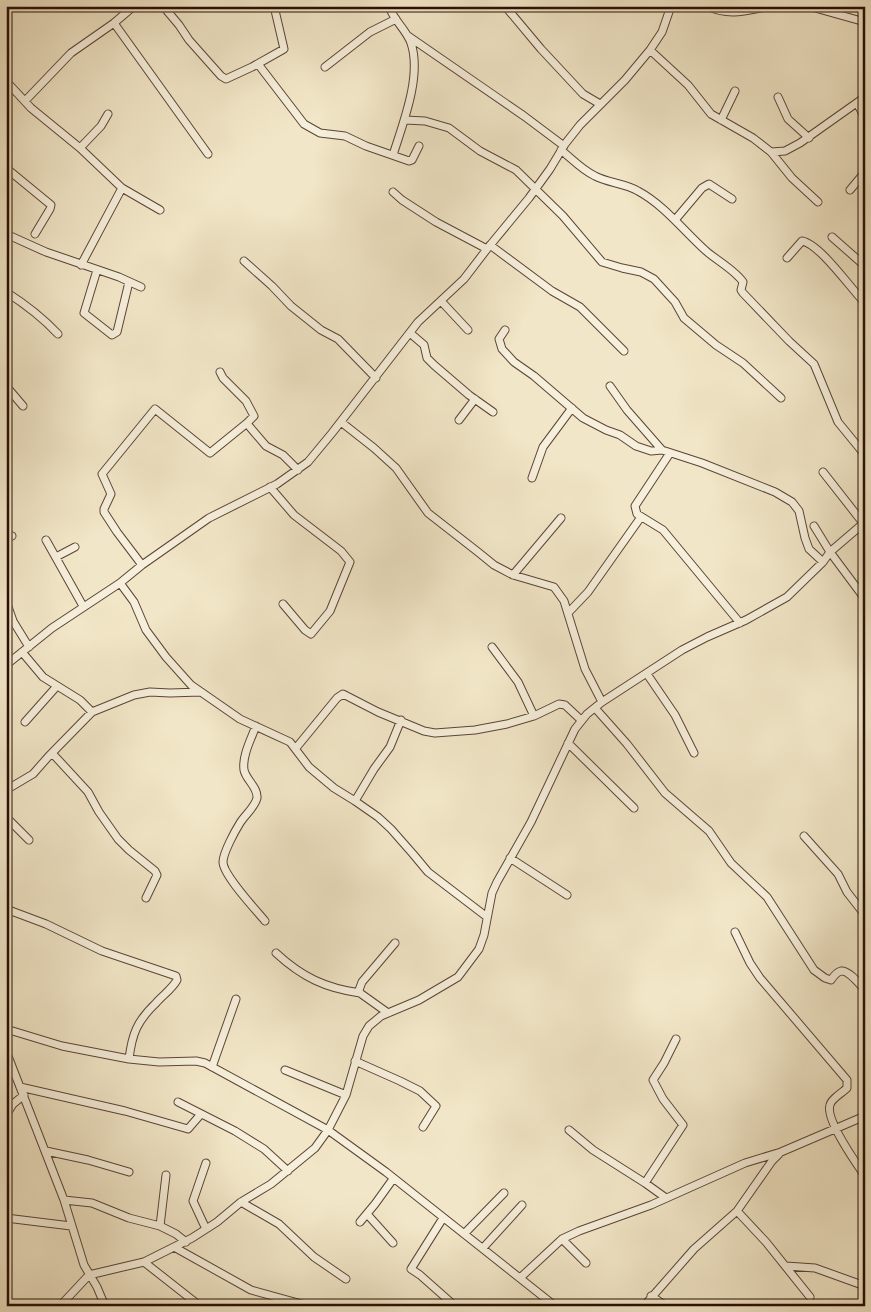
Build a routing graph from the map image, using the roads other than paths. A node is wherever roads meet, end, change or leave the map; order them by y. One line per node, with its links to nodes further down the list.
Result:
1 (134, 6): 12 (street)
2 (163, 6): 15 (street)
3 (274, 6): 15 (street)
4 (389, 6): 10 (street)
5 (505, 6): 23 (street)
6 (671, 6): 14 (street)
7 (707, 6): 8 (street)
8 (771, 6)
9 (808, 6): 11 (street)
10 (396, 19): 13 (street); 16 (street)
11 (865, 22)
12 (114, 23): 21 (street); 33 (street)
13 (408, 36): 26 (street); 31 (street)
14 (650, 50): 23 (street); 27 (street)
15 (258, 64): 34 (street)
16 (325, 67)
17 (6, 80): 21 (street)
18 (735, 91): 27 (street)
19 (778, 97): 28 (street)
20 (865, 97): 22 (street)
21 (25, 101): 30 (street)
22 (857, 103): 25 (street); 28 (street)
23 (600, 104): 31 (street)
24 (108, 114): 30 (street)
25 (865, 118)
26 (405, 120): 34 (street); 38 (street)
27 (721, 120): 32 (street)
28 (809, 138): 32 (street)
29 (418, 146): 34 (street)
30 (80, 148): 37 (street)
31 (562, 148): 38 (street); 44 (street)
32 (771, 152): 42 (street)
33 (208, 154)
34 (393, 155)
35 (6, 168): 46 (street)
36 (865, 172): 39 (street)
37 (122, 188): 43 (street); 51 (street)
38 (536, 190): 48 (street); 68 (street)
39 (850, 190)
40 (393, 192): 48 (street)
41 (732, 199): 44 (street)
42 (818, 202)
43 (160, 210)
44 (676, 220): 78 (street)
45 (6, 234): 51 (street)
46 (34, 234)
47 (832, 237): 52 (street)
48 (488, 247): 57 (street); 63 (street)
49 (787, 258): 58 (street)
50 (244, 261): 65 (street)
51 (81, 265): 53 (street)
52 (865, 266)
53 (97, 270): 54 (street); 54 (street)
54 (128, 282): 55 (street)
55 (141, 287)
56 (6, 292): 62 (street)
57 (441, 301): 59 (street); 61 (street)
58 (865, 303)
59 (468, 330)
60 (505, 330): 71 (street)
61 (410, 333): 65 (street); 69 (street)
62 (58, 334)
63 (624, 351)
64 (220, 372): 75 (street)
65 (376, 378): 74 (street)
66 (6, 386): 70 (street)
67 (610, 386): 76 (street)
68 (781, 398)
69 (475, 399): 72 (street); 73 (street)
70 (23, 406)
71 (572, 408): 76 (street); 81 (street)
72 (493, 412)
73 (459, 420)
74 (341, 422): 79 (street); 93 (street)
75 (246, 423): 79 (street); 92 (street)
76 (662, 450): 77 (street)
77 (670, 453): 83 (street); 91 (street)
78 (865, 455)
79 (298, 470): 82 (street)
80 (823, 472): 85 (street)
81 (532, 478)
82 (270, 488): 92 (street); 97 (street)
83 (641, 517): 99 (street); 100 (street)
84 (561, 518): 93 (street)
85 (864, 522): 89 (street)
86 (814, 526): 89 (street)
87 (46, 540): 90 (street)
88 (75, 547): 90 (street)
89 (830, 552): 91 (street); 95 (street)
90 (56, 557): 98 (street)
91 (823, 562): 100 (street)
92 (142, 565): 94 (street)
93 (513, 575): 99 (street)
94 (120, 583): 98 (street); 107 (street)
95 (865, 599)
96 (6, 601): 101 (street)
97 (283, 604)
98 (83, 606): 101 (street)
99 (568, 613): 108 (street)
100 (740, 622): 105 (street)
101 (29, 647): 103 (street)
102 (492, 647): 111 (street)
103 (22, 652): 104 (street); 106 (street)
104 (6, 665)
105 (647, 674): 108 (street); 119 (street)
106 (57, 686): 110 (street); 114 (street)
107 (200, 692): 110 (street); 115 (street)
108 (602, 702): 109 (street)
109 (595, 708): 113 (street); 136 (street)
110 (92, 712): 118 (street)
111 (534, 716): 112 (street); 113 (street)
112 (401, 720): 117 (street); 121 (street)
113 (582, 720): 116 (street)
114 (25, 722)
115 (256, 726): 117 (street); 132 (street)
116 (568, 744): 122 (street); 126 (street)
117 (296, 748): 121 (street)
118 (52, 753): 120 (street); 128 (street)
119 (694, 753)
120 (6, 790)
121 (355, 801): 131 (street)
122 (634, 808)
123 (6, 817): 125 (street)
124 (804, 836): 130 (street)
125 (28, 840)
126 (510, 858): 127 (street); 131 (street)
127 (567, 895)
128 (146, 898)
129 (6, 909): 143 (street)
130 (865, 915)
131 (486, 917): 139 (street)
132 (265, 922)
133 (735, 932): 155 (street)
134 (395, 943): 137 (street)
135 (276, 953): 137 (street)
136 (865, 990)
137 (360, 993): 139 (street)
138 (236, 999): 145 (street)
139 (388, 1013): 144 (street)
140 (6, 1030): 143 (street)
141 (676, 1039): 166 (street)
142 (6, 1051): 147 (street)
143 (129, 1059): 145 (street)
144 (355, 1061): 149 (street); 154 (street)
145 (212, 1067): 156 (street)
146 (285, 1070): 149 (street)
147 (20, 1087): 148 (street); 151 (street)
148 (24, 1095): 152 (street); 158 (street)
149 (346, 1095): 156 (street)
150 (178, 1102): 151 (street)
151 (201, 1114): 161 (street)
152 (6, 1115)
153 (865, 1116): 155 (street)
154 (423, 1127)
155 (836, 1128): 159 (street); 164 (street)
156 (328, 1130): 161 (street); 165 (street)
157 (569, 1130): 166 (street)
158 (46, 1151): 162 (street); 169 (street)
159 (781, 1152): 168 (street); 172 (street)
160 (206, 1163): 179 (street)
161 (288, 1171): 170 (street)
162 (129, 1172)
163 (166, 1175): 178 (street)
164 (865, 1176)
165 (393, 1179): 173 (street); 175 (street)
166 (645, 1183): 168 (street)
167 (504, 1193): 180 (street)
168 (666, 1198): 181 (street)
169 (64, 1200): 177 (street); 178 (street)
170 (241, 1202): 179 (street); 191 (street)
171 (522, 1205): 185 (street)
172 (737, 1211): 188 (street); 193 (street)
173 (367, 1214): 176 (street); 183 (street)
174 (6, 1218): 177 (street)
175 (443, 1218): 180 (street); 199 (street)
176 (360, 1222)
177 (71, 1226): 189 (street)
178 (160, 1226): 182 (street)
179 (206, 1229): 182 (street)
180 (464, 1234): 185 (street)
181 (562, 1239): 187 (street); 190 (street)
182 (186, 1242): 184 (street)
183 (394, 1243)
184 (174, 1247): 186 (street); 198 (street)
185 (483, 1248): 190 (street)
186 (144, 1262): 189 (street); 197 (street)
187 (586, 1262)
188 (786, 1266): 192 (street); 194 (street)
189 (89, 1275): 195 (street); 196 (street)
190 (520, 1278): 200 (street)
191 (346, 1279)
192 (865, 1286)
193 (651, 1296): 201 (street); 202 (street)
194 (810, 1297)
195 (60, 1306)
196 (105, 1306)
197 (200, 1306)
198 (309, 1306)
199 (455, 1306)
200 (555, 1306)
201 (644, 1306)
202 (666, 1306)

